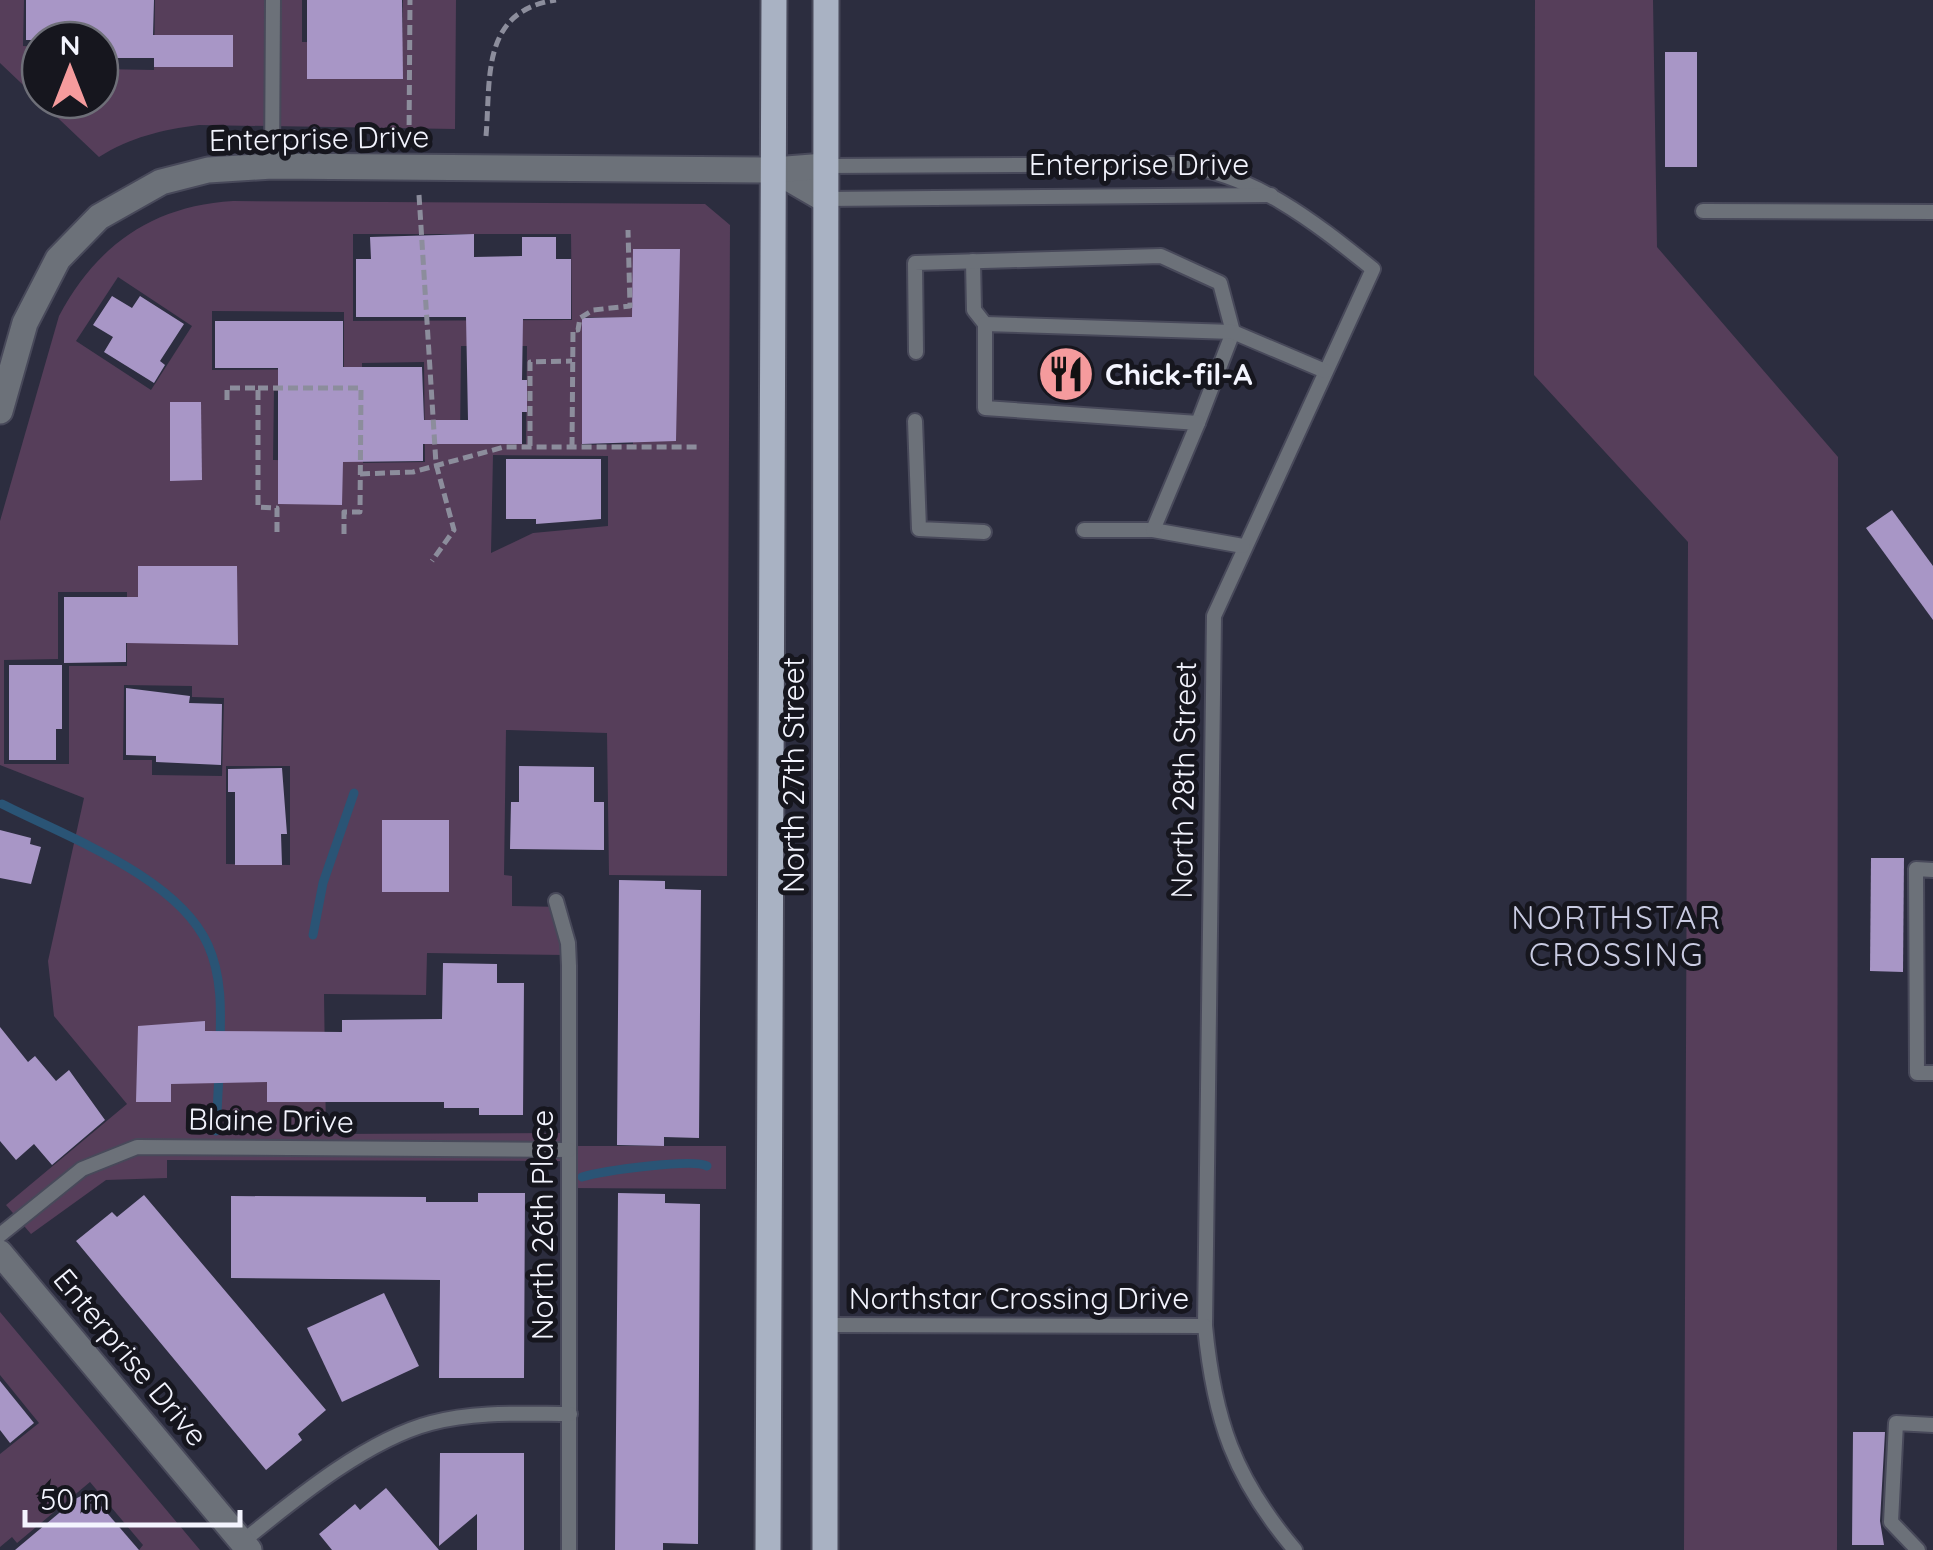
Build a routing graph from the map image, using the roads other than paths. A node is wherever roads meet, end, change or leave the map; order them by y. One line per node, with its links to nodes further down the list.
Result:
1 (273, 0): 4 (lane)
2 (774, 0): 6 (main road, North 27th Street)
3 (826, 0): 5 (main road, North 27th Street)
4 (272, 166): 6 (street, Enterprise Drive); 17 (street, Enterprise Drive)
5 (825, 166): 6 (street, Enterprise Drive); 7 (lane, Enterprise Drive); 8 (main road, North 27th Street)
6 (774, 170): 8 (street, Enterprise Drive); 36 (main road, North 27th Street)
7 (1272, 195): 8 (lane, Enterprise Drive); 12 (lane, Enterprise Drive)
8 (824, 199): 30 (main road, North 27th Street)
9 (1703, 211): 10 (lane)
10 (1933, 212)
11 (973, 260): 13 (lane); 14 (lane); 15 (lane)
12 (1372, 269): 16 (lane, North 28th Street)
13 (985, 324): 14 (lane); 19 (lane)
14 (1233, 332): 16 (lane); 19 (lane)
15 (916, 352)
16 (1325, 371): 23 (lane, North 28th Street)
17 (0, 412)
18 (915, 421): 22 (lane)
19 (1198, 423): 21 (lane)
20 (1084, 530): 21 (lane)
21 (1153, 530): 23 (lane)
22 (984, 532)
23 (1243, 546): 31 (lane, North 28th Street)
24 (1933, 870): 26 (lane)
25 (556, 902): 27 (lane, North 26th Place)
26 (1933, 1073)
27 (569, 1150): 28 (lane, Blaine Drive); 32 (lane, North 26th Place)
28 (0, 1235)
29 (0, 1253): 34 (street, Enterprise Drive)
30 (827, 1325): 31 (lane, Northstar Crossing Drive); 37 (main road, North 27th Street)
31 (1205, 1326): 38 (lane, Northstar Crossing Drive)
32 (570, 1414): 34 (lane); 35 (lane, North 26th Place)
33 (1933, 1425): 39 (lane)
34 (245, 1546)
35 (569, 1550)
36 (768, 1550)
37 (825, 1550)
38 (1295, 1550)
39 (1918, 1550)

